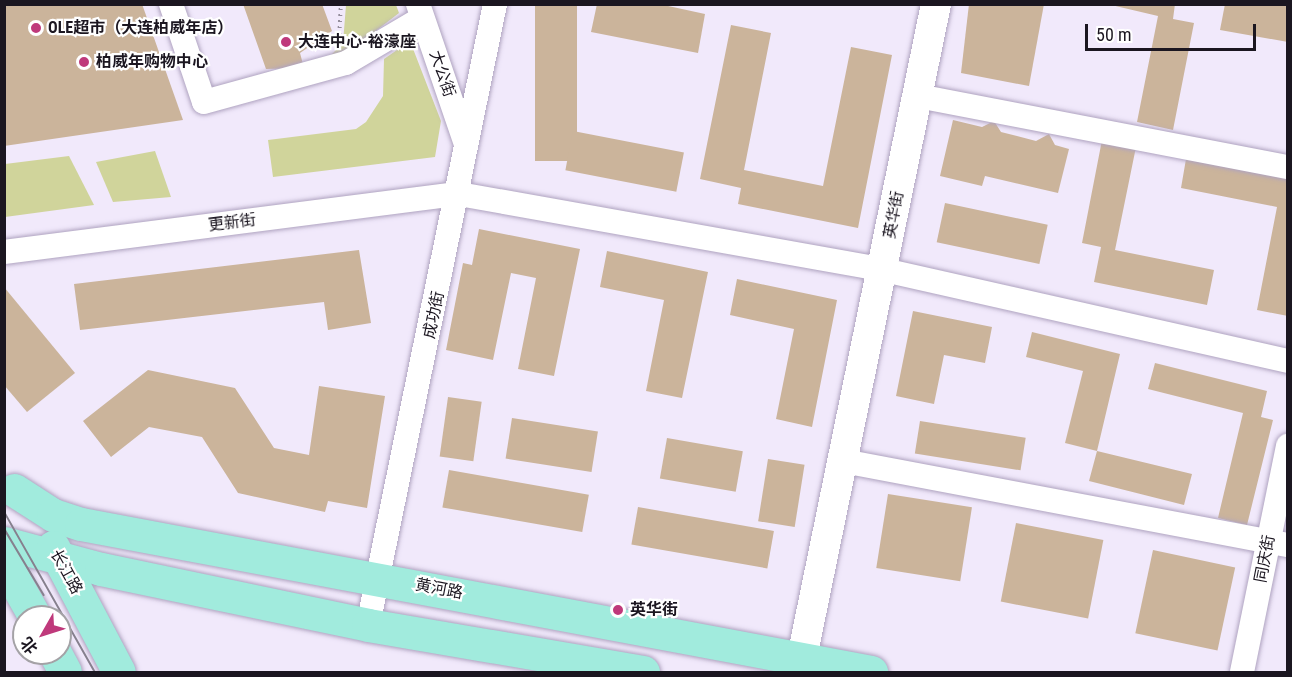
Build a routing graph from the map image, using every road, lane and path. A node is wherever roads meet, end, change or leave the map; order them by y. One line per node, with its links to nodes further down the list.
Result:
1 (171, 4): 5 (street)
2 (341, 4): 6 (path)
3 (495, 4): 8 (street, 成功街)
4 (936, 4): 7 (street, 英华街)
5 (420, 11): 8 (street, 大公街)
6 (339, 41)
7 (918, 96): 9 (street); 12 (street, 英华街)
8 (466, 144): 10 (street, 成功街)
9 (1287, 167)
10 (459, 194): 11 (street, 更新街); 12 (street, 更新街); 21 (street, 成功街)
11 (4, 252)
12 (884, 270): 13 (street, 更新街); 15 (street, 英华街)
13 (1287, 361)
14 (1287, 446): 18 (street, 同庆街)
15 (843, 461): 18 (street); 24 (street, 英华街)
16 (9, 483): 19 (main road, 长江路); 21 (main road, 黄河路)
17 (4, 543): 19 (main road)
18 (1278, 543): 28 (street, 同庆街)
19 (59, 558): 23 (main road); 25 (main road, 长江路)
20 (4, 562): 22 (main road)
21 (378, 578): 23 (street, 成功街); 24 (main road, 黄河路)
22 (28, 605)
23 (368, 625): 26 (main road)
24 (800, 666): 27 (main road, 黄河路)
25 (119, 672)
26 (643, 672)
27 (871, 672)
28 (1242, 672)

